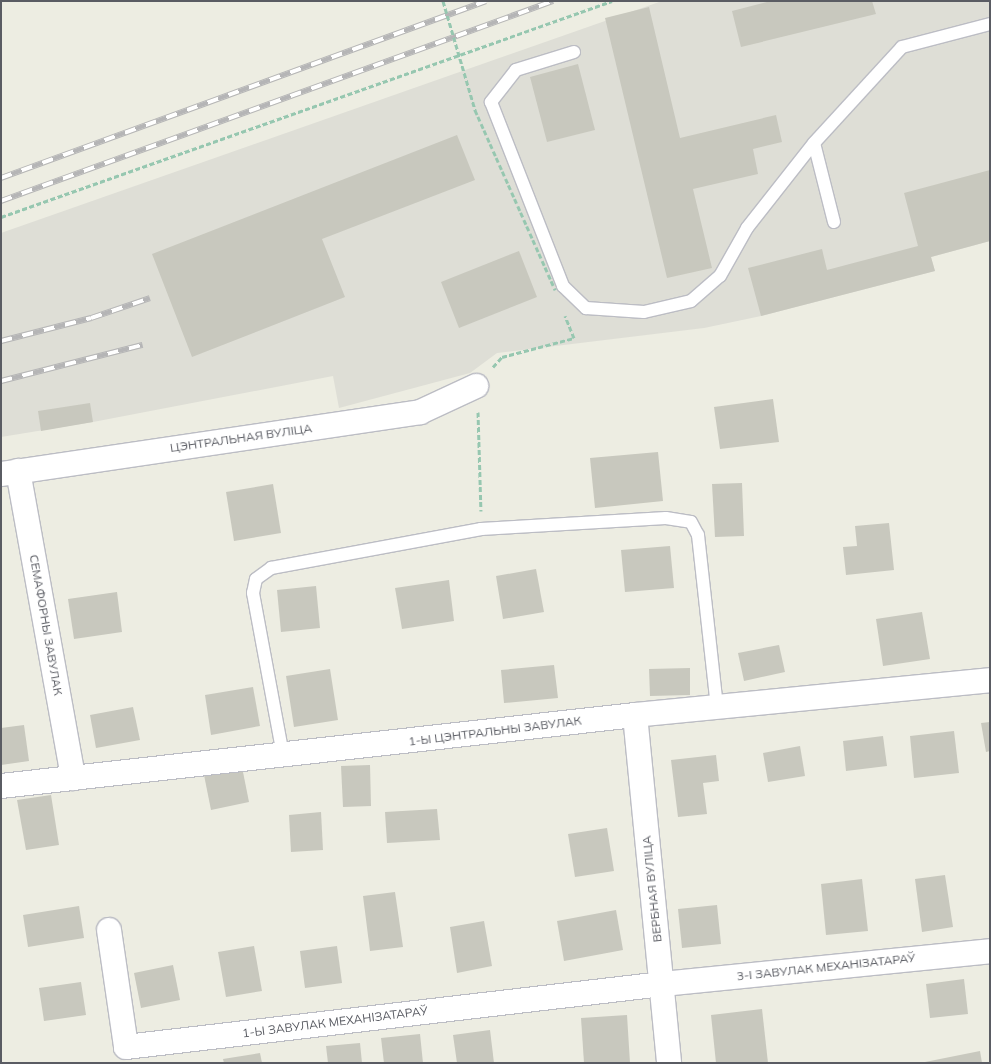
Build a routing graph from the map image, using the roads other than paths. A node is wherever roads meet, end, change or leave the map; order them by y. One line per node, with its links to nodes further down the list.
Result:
1 (990, 24): 3 (lane)
2 (574, 52): 3 (lane)
3 (814, 143): 4 (lane)
4 (834, 222)
5 (476, 386): 6 (street, ЦЭНТРАЛЬНАЯ ВУЛІЦА)
6 (10, 472): 11 (street, СЕМАФОРНЫ ЗАВУЛАК)
7 (990, 680): 8 (street, 1-Ы ЦЭНТРАЛЬНЫ ЗАВУЛАК)
8 (717, 708): 9 (street, 1-Ы ЦЭНТРАЛЬНЫ ЗАВУЛАК); 10 (lane)
9 (635, 714): 10 (street, 1-Ы ЦЭНТРАЛЬНЫ ЗАВУЛАК); 15 (street, ВЕРБНАЯ ВУЛІЦА)
10 (283, 755): 11 (street, 1-Ы ЦЭНТРАЛЬНЫ ЗАВУЛАК)
11 (73, 778): 12 (street, 1-Ы ЦЭНТРАЛЬНЫ ЗАВУЛАК)
12 (1, 786)
13 (110, 930): 15 (street, 1-Ы ЗАВУЛАК МЕХАНІЗАТАРАЎ)
14 (990, 951): 15 (street, 3-І ЗАВУЛАК МЕХАНІЗАТАРАЎ)
15 (662, 984): 16 (street, ВЕРБНАЯ ВУЛІЦА)
16 (669, 1063)

